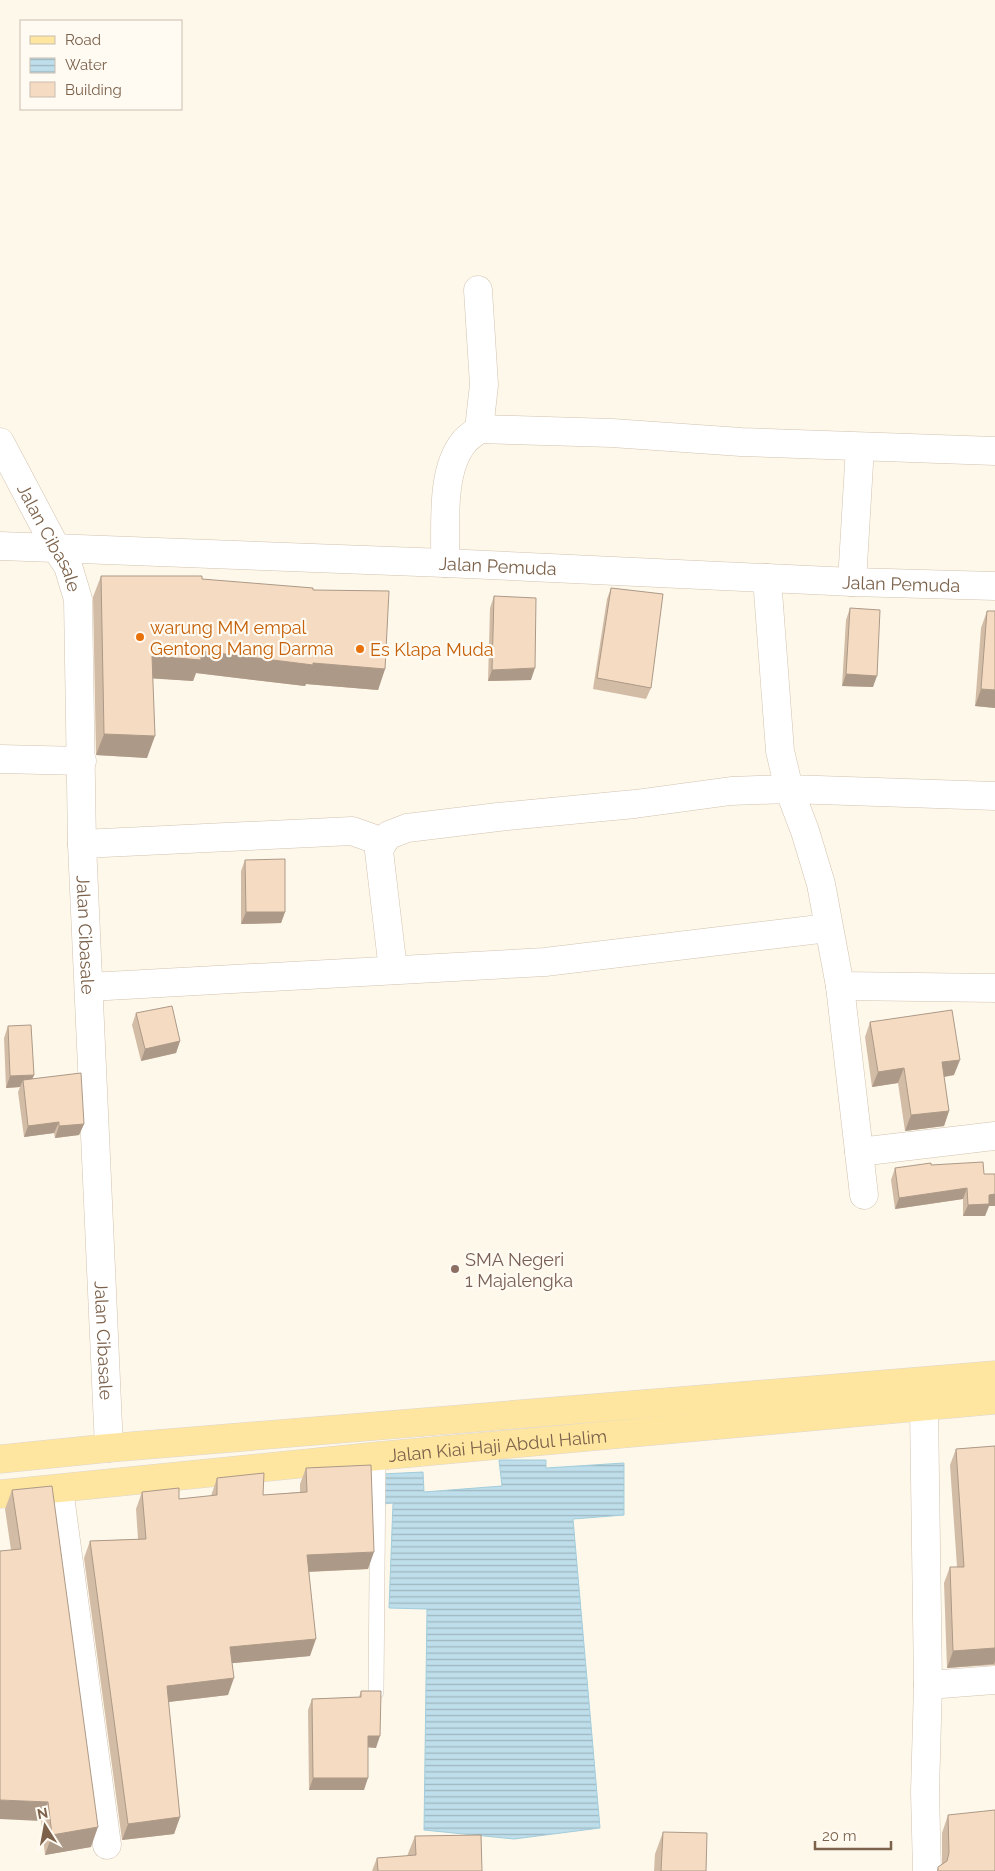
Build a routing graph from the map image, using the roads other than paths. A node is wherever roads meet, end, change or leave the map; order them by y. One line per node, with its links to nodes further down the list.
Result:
1 (478, 290): 2 (street)
2 (480, 429): 4 (street); 8 (street)
3 (0, 442): 7 (street, Jalan Cibasale)
4 (860, 447): 5 (street); 10 (street)
5 (995, 451)
6 (0, 546): 7 (street, Jalan Pemuda)
7 (56, 548): 8 (street, Jalan Pemuda); 13 (street, Jalan Cibasale)
8 (445, 563): 9 (street, Jalan Pemuda)
9 (768, 578): 10 (street, Jalan Pemuda); 14 (street)
10 (852, 582): 11 (street, Jalan Pemuda)
11 (995, 586)
12 (0, 759): 13 (street)
13 (82, 761): 17 (street, Jalan Cibasale)
14 (789, 789): 15 (street); 16 (street); 18 (street)
15 (995, 796)
16 (383, 842): 17 (street); 19 (street)
17 (82, 844): 20 (street, Jalan Cibasale)
18 (828, 928): 19 (street); 21 (street)
19 (393, 970): 20 (street)
20 (89, 986): 29 (street, Jalan Cibasale)
21 (840, 986): 22 (street); 24 (street)
22 (995, 988)
23 (995, 1136): 24 (street)
24 (859, 1152): 25 (street)
25 (864, 1195)
26 (995, 1374): 29 (main road, Jalan Kiai Haji Abdul Halim)
27 (995, 1400): 28 (main road, Jalan Kiai Haji Abdul Halim)
28 (924, 1408): 30 (main road, Jalan Kiai Haji Abdul Halim); 35 (street)
29 (110, 1448): 31 (main road, Jalan Kiai Haji Abdul Halim)
30 (378, 1456): 32 (main road, Jalan Kiai Haji Abdul Halim); 36 (lane)
31 (0, 1459)
32 (59, 1488): 33 (main road, Jalan Kiai Haji Abdul Halim); 37 (street)
33 (0, 1494)
34 (995, 1680): 35 (street)
35 (928, 1685): 38 (street)
36 (376, 1692)
37 (107, 1845)
38 (927, 1871)

